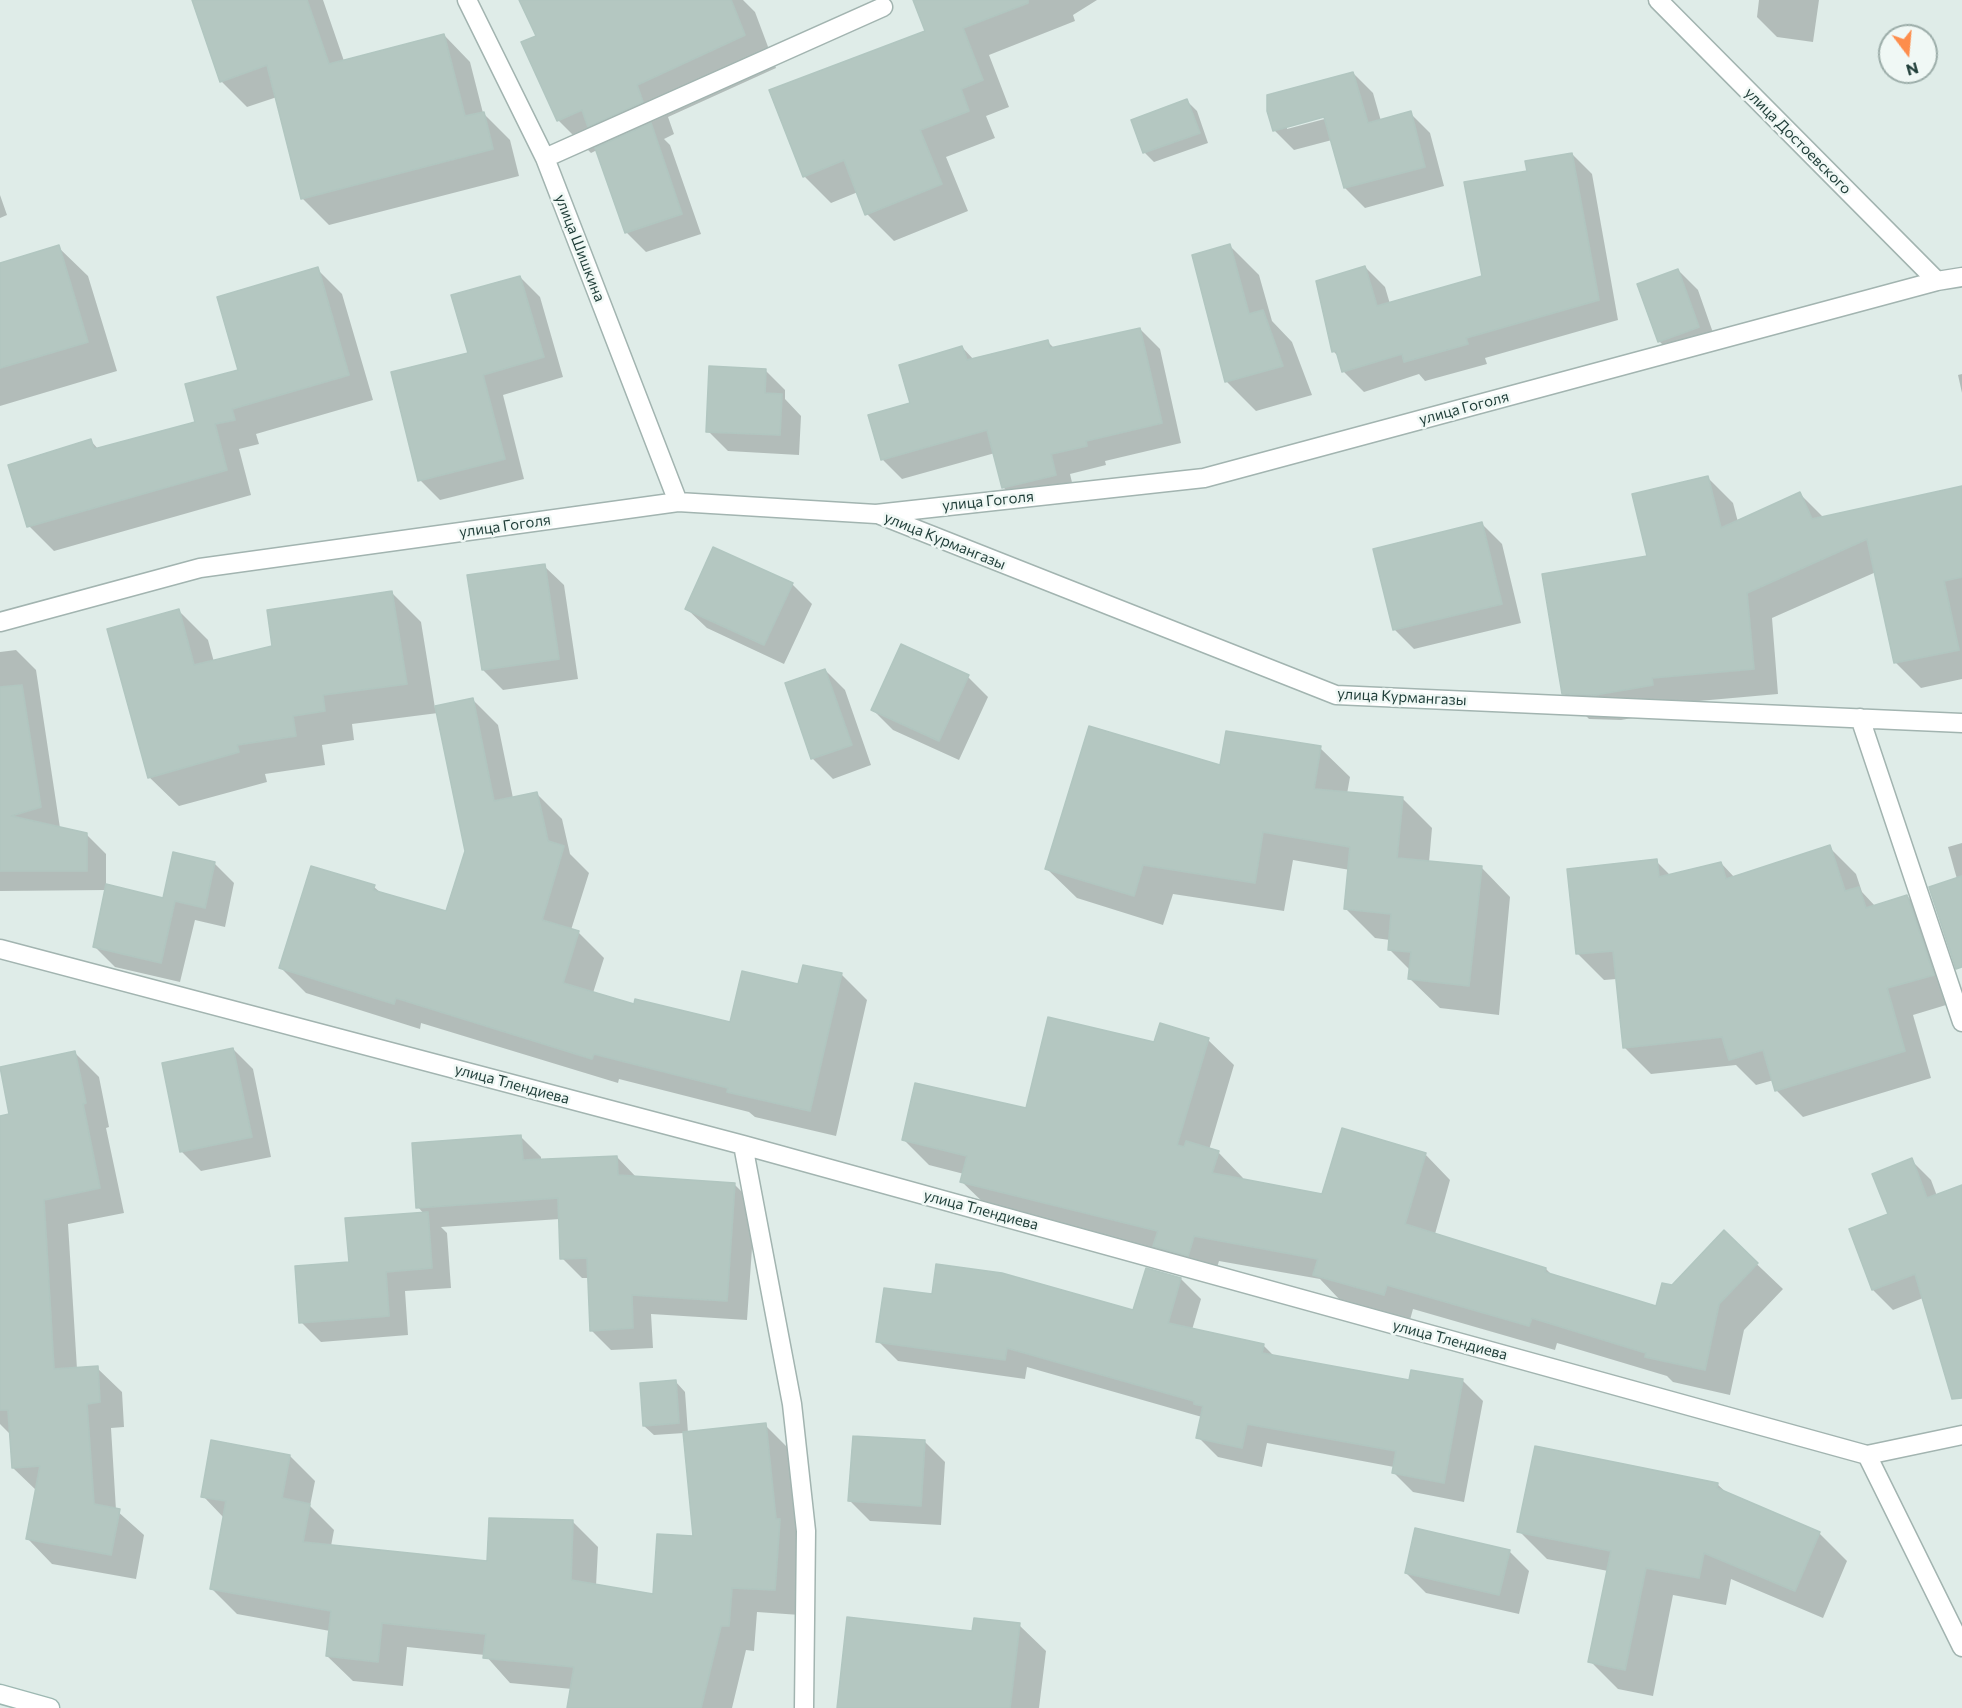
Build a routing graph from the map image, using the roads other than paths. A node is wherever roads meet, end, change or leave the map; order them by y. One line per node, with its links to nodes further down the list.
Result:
1 (467, 0): 4 (street, улица Шишкина)
2 (1658, 0): 6 (street, улица Достоевского)
3 (883, 7): 4 (street)
4 (545, 158): 7 (street, улица Шишкина)
5 (1962, 277): 6 (street, улица Гоголя)
6 (1937, 281): 8 (street, улица Гоголя)
7 (678, 502): 8 (street, улица Гоголя); 9 (street, улица Гоголя)
8 (876, 514): 10 (street, улица Курмангазы)
9 (0, 622)
10 (1860, 718): 11 (street, улица Курмангазы); 13 (street)
11 (1962, 723)
12 (0, 949): 14 (street, улица Тлендиева)
13 (1962, 1022)
14 (743, 1145): 16 (street, улица Тлендиева); 20 (street)
15 (1962, 1435): 16 (street, улица Тлендиева)
16 (1867, 1455): 17 (street)
17 (1962, 1647)
18 (0, 1694): 19 (street)
19 (50, 1708)
20 (804, 1708)

